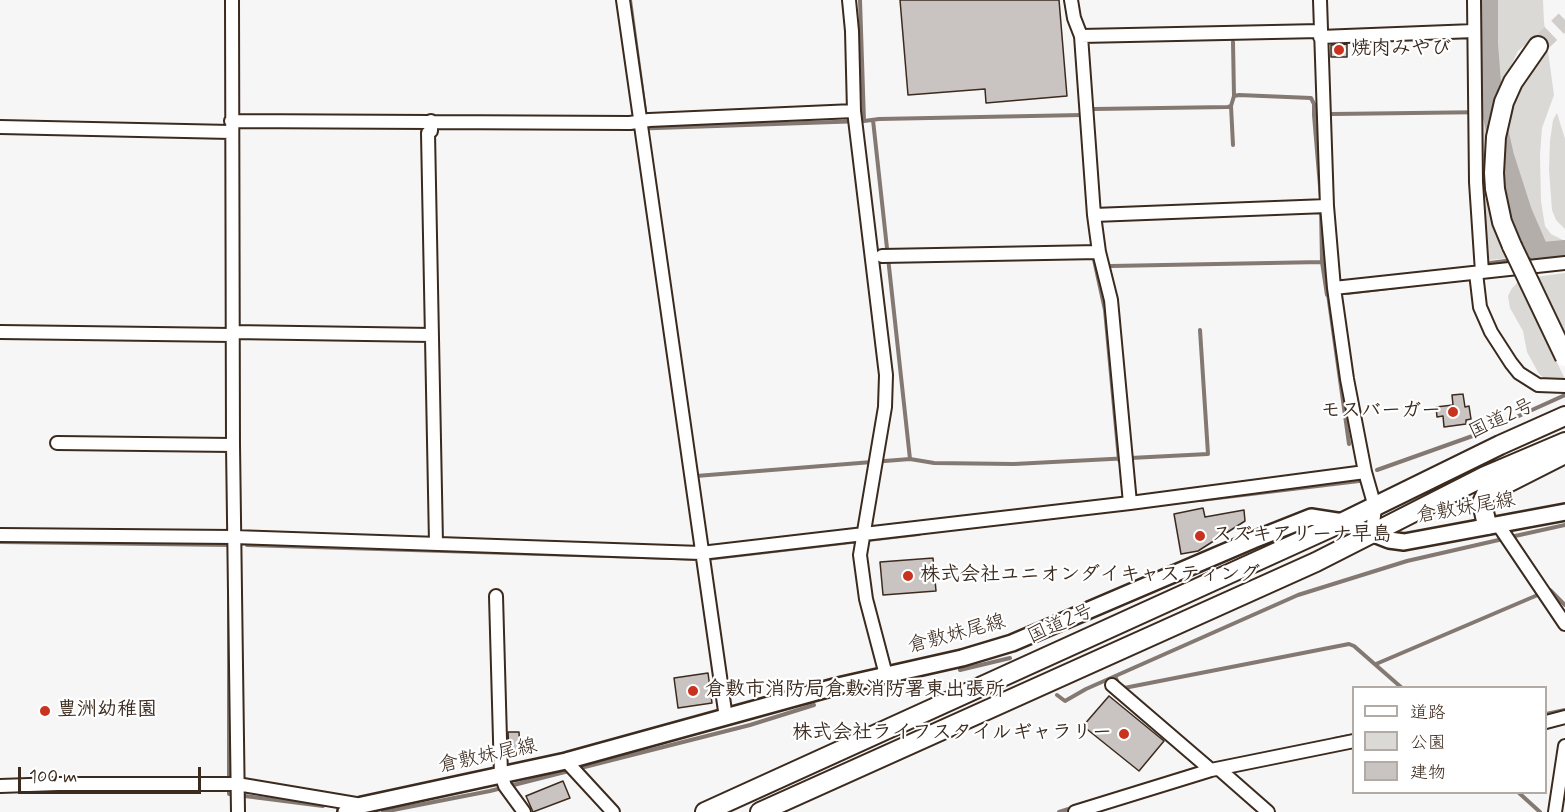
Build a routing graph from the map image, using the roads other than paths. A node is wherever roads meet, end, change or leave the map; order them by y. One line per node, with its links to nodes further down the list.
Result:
1 (232, 0): 14 (street)
2 (623, 0): 12 (street)
3 (849, 0): 11 (street)
4 (1071, 0): 9 (street)
5 (1320, 0): 8 (street)
6 (1474, 0): 7 (street)
7 (1474, 31): 8 (street); 21 (street)
8 (1320, 34): 9 (street); 16 (street)
9 (1081, 36): 17 (street)
10 (1538, 46): 26 (highway, bridge)
11 (854, 111): 12 (street); 41 (street)
12 (643, 123): 13 (street); 44 (street)
13 (431, 125): 14 (street); 25 (street)
14 (231, 126): 15 (street); 24 (street)
15 (0, 127)
16 (1323, 206): 17 (street); 22 (street)
17 (1094, 215): 18 (street)
18 (1094, 252): 19 (street); 34 (street)
19 (885, 255)
20 (1565, 263): 21 (street)
21 (1479, 273): 22 (street); 27 (street)
22 (1334, 288): 33 (street)
23 (0, 332): 24 (street)
24 (232, 334): 25 (street); 31 (street)
25 (432, 335): 43 (street)
26 (1565, 357)
27 (1565, 386)
28 (1565, 416): 35 (highway, 国道2号)
29 (1565, 442): 39 (highway)
30 (57, 443): 31 (street)
31 (233, 445): 42 (street)
32 (1565, 454): 38 (highway)
33 (1365, 472): 34 (street); 35 (street)
34 (1130, 503): 41 (street)
35 (1376, 507): 37 (highway, 国道2号); 39 (street)
36 (1565, 512): 38 (main road, 倉敷妹尾線)
37 (1343, 522): 39 (main road, 倉敷妹尾線); 47 (main road, 倉敷妹尾線); 63 (highway, 国道2号)
38 (1493, 526): 39 (main road, 倉敷妹尾線); 46 (street)
39 (1372, 533): 64 (highway)
40 (0, 535): 42 (street)
41 (863, 535): 44 (street); 47 (street)
42 (234, 537): 43 (street); 58 (street)
43 (436, 543): 44 (street)
44 (702, 557): 50 (street)
45 (496, 596): 56 (street)
46 (1565, 624)
47 (886, 675): 50 (main road, 倉敷妹尾線)
48 (1112, 685): 55 (street)
49 (1565, 717): 51 (street)
50 (726, 718): 54 (main road, 倉敷妹尾線)
51 (1547, 722)
52 (1352, 741): 55 (street)
53 (1565, 746): 67 (street)
54 (571, 766): 56 (main road, 倉敷妹尾線); 62 (street)
55 (1210, 767): 65 (street); 66 (street)
56 (505, 784): 59 (main road, 倉敷妹尾線); 61 (street)
57 (0, 786): 58 (street)
58 (235, 792): 59 (street)
59 (362, 805): 60 (main road, 倉敷妹尾線)
60 (346, 812)
61 (524, 812)
62 (613, 812)
63 (705, 812)
64 (760, 812)
65 (1075, 812)
66 (1268, 812)
67 (1555, 812)

